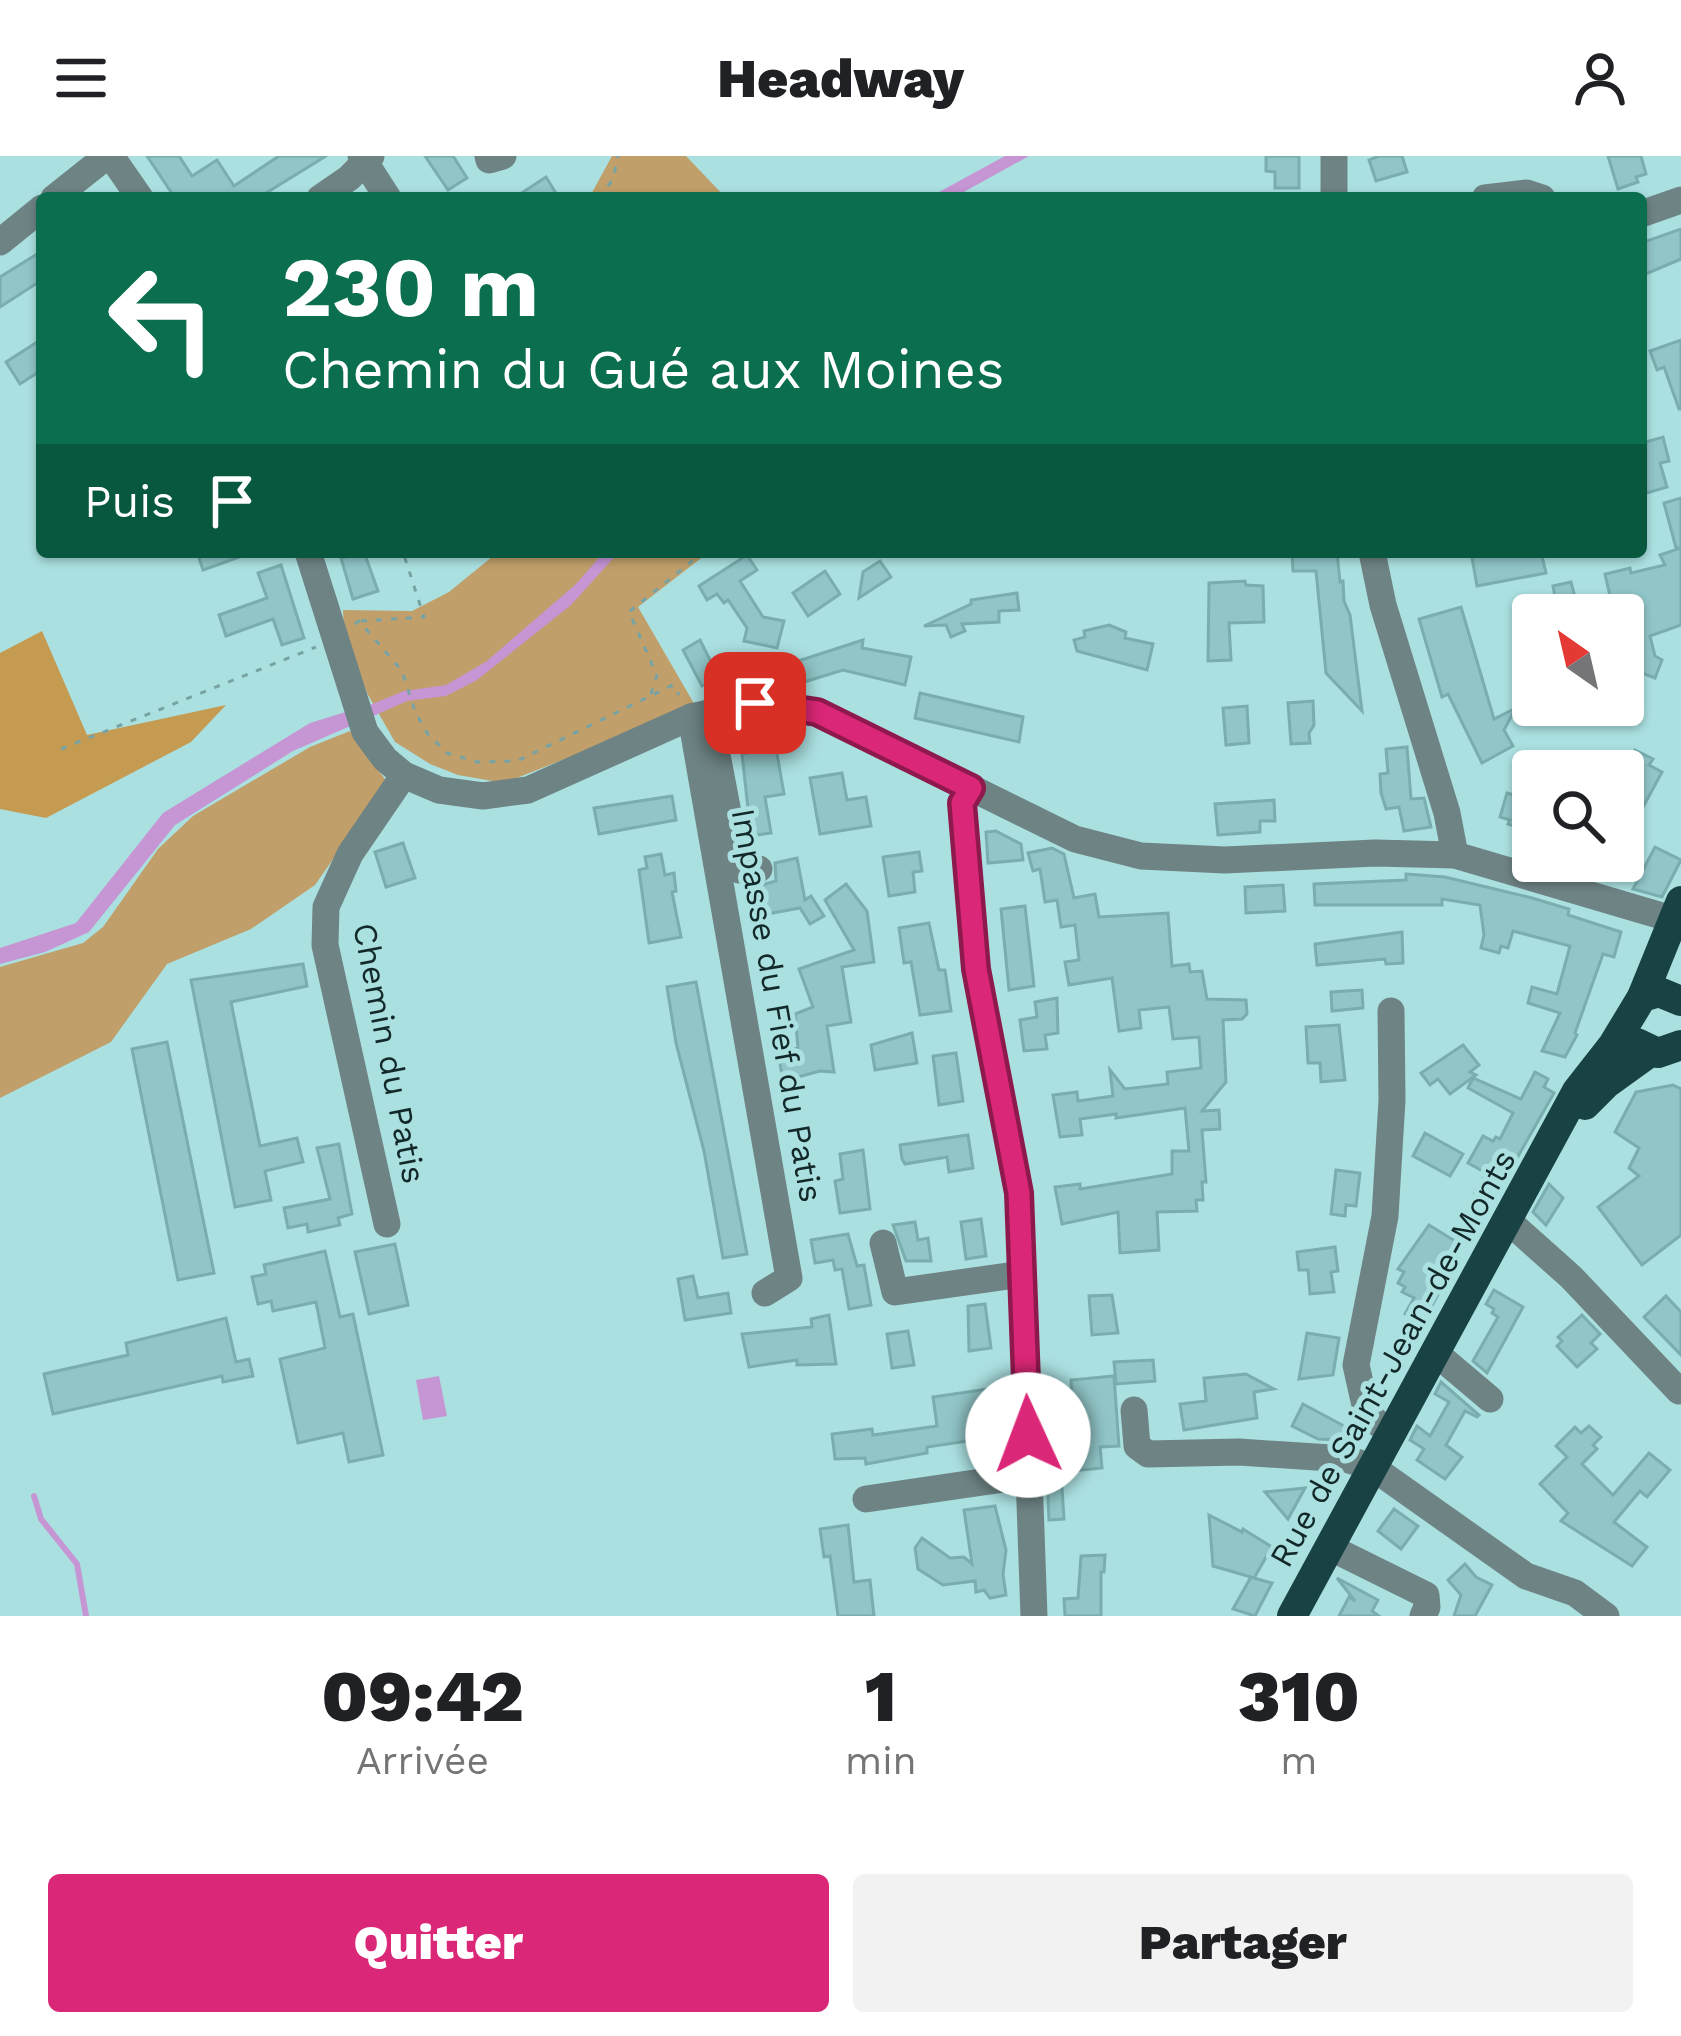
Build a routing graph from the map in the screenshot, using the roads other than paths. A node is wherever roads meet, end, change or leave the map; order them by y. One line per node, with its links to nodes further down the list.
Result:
1 (109, 156): 6 (street); 7 (street)
2 (488, 156): 3 (street)
3 (503, 156)
4 (1334, 156): 10 (street)
5 (366, 158): 8 (street); 9 (street)
6 (62, 192)
7 (136, 192)
8 (329, 192)
9 (385, 192)
10 (1334, 192)
11 (1681, 200): 12 (street)
12 (1647, 212)
13 (36, 213): 14 (street)
14 (0, 242)
15 (310, 558): 18 (street)
16 (1373, 558): 20 (street)
17 (700, 715): 18 (street); 19 (street); 21 (street); 33 (street, Impasse du Fief du Patis)
18 (404, 775): 30 (street, Chemin du Patis)
19 (971, 788): 20 (street); 32 (street)
20 (1455, 855): 22 (street)
21 (759, 869)
22 (1673, 917): 23 (main road); 24 (main road, Rue de Saint-Jean-de-Monts)
23 (1679, 999): 24 (main road)
24 (1635, 1010): 27 (main road); 28 (main road, Rue de Saint-Jean-de-Monts)
25 (1391, 1011): 38 (street)
26 (1681, 1045): 27 (main road)
27 (1650, 1052): 28 (main road, Rue de Saint-Jean-de-Monts)
28 (1555, 1135): 29 (main road, Rue de Saint-Jean-de-Monts)
29 (1506, 1219): 34 (main road, Rue de Saint-Jean-de-Monts); 35 (street)
30 (386, 1224)
31 (883, 1243): 32 (street)
32 (1023, 1274): 40 (street)
33 (765, 1293)
34 (1432, 1356): 36 (street); 38 (main road, Rue de Saint-Jean-de-Monts)
35 (1679, 1391)
36 (1490, 1399)
37 (1134, 1410): 39 (street)
38 (1390, 1433): 39 (main road, Rue de Saint-Jean-de-Monts)
39 (1372, 1467): 42 (main road, Rue de Saint-Jean-de-Monts); 46 (street)
40 (1030, 1474): 41 (street); 43 (street)
41 (866, 1498)
42 (1329, 1546): 44 (main road, Rue de Saint-Jean-de-Monts); 45 (street)
43 (1034, 1616)
44 (1292, 1616)
45 (1423, 1616)
46 (1606, 1616)

